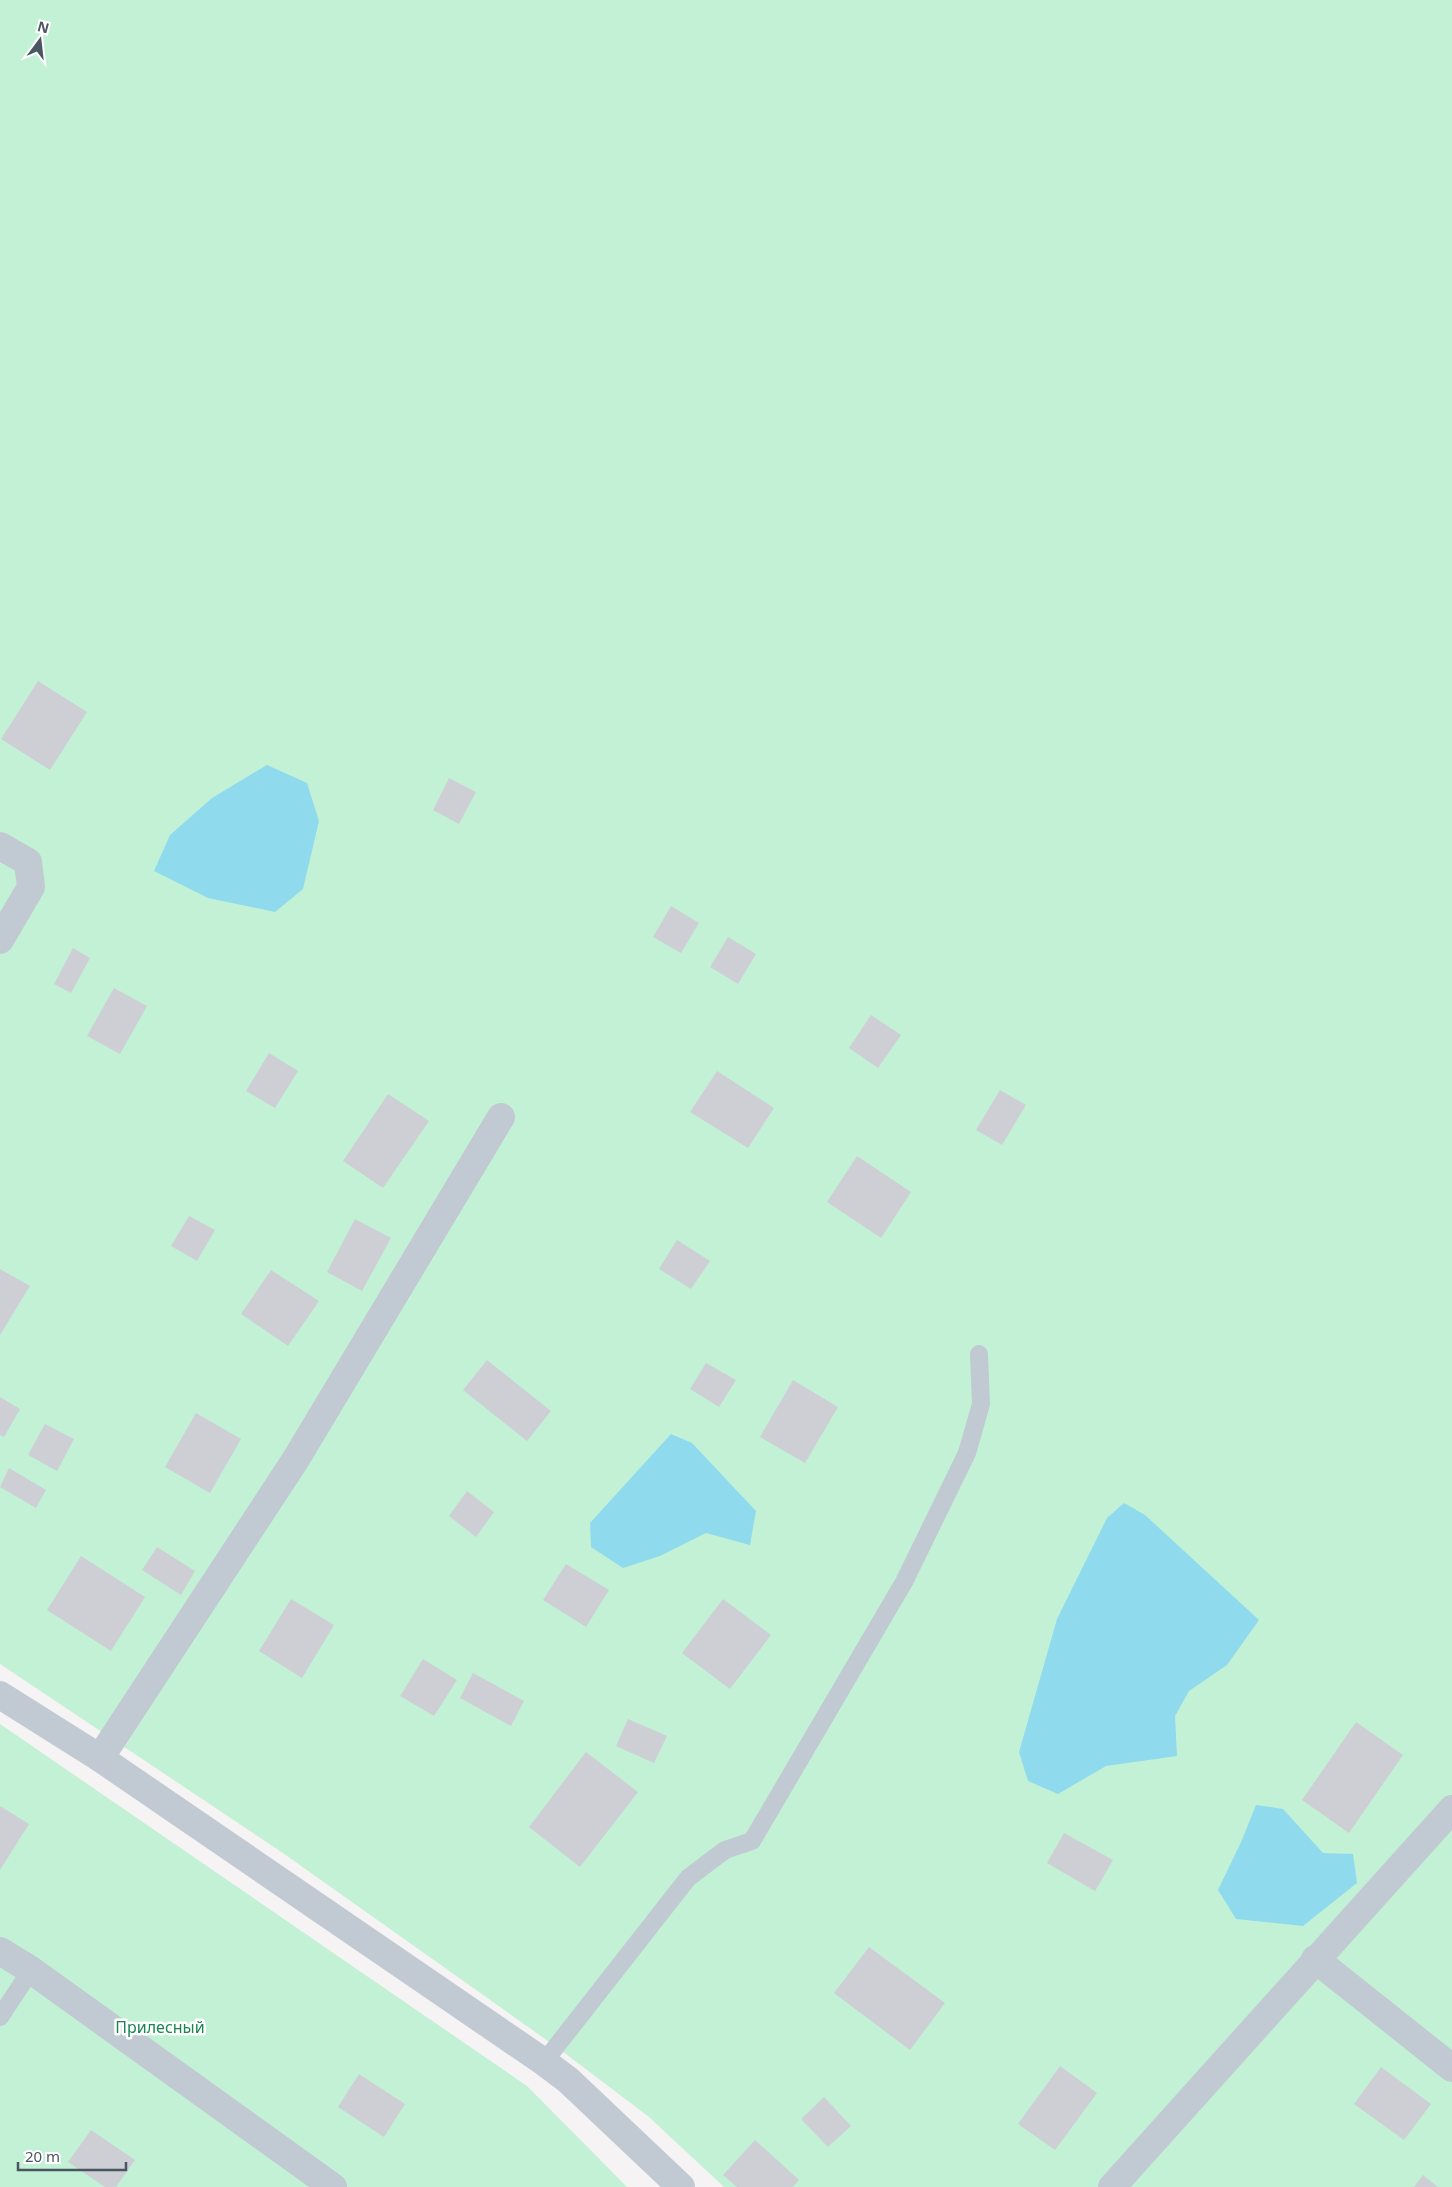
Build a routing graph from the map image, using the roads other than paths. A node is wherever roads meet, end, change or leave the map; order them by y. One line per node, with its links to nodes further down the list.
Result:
1 (0, 846): 2 (street)
2 (0, 940)
3 (501, 1118): 6 (street)
4 (978, 1354): 12 (lane)
5 (0, 1695): 6 (street)
6 (100, 1758): 12 (street)
7 (1452, 1810): 9 (street)
8 (0, 1951): 10 (street)
9 (1316, 1959): 13 (street); 16 (street)
10 (31, 1970): 11 (lane); 15 (street)
11 (0, 2017)
12 (544, 2062): 14 (street)
13 (1452, 2068)
14 (672, 2183)
15 (333, 2187)
16 (1112, 2187)

